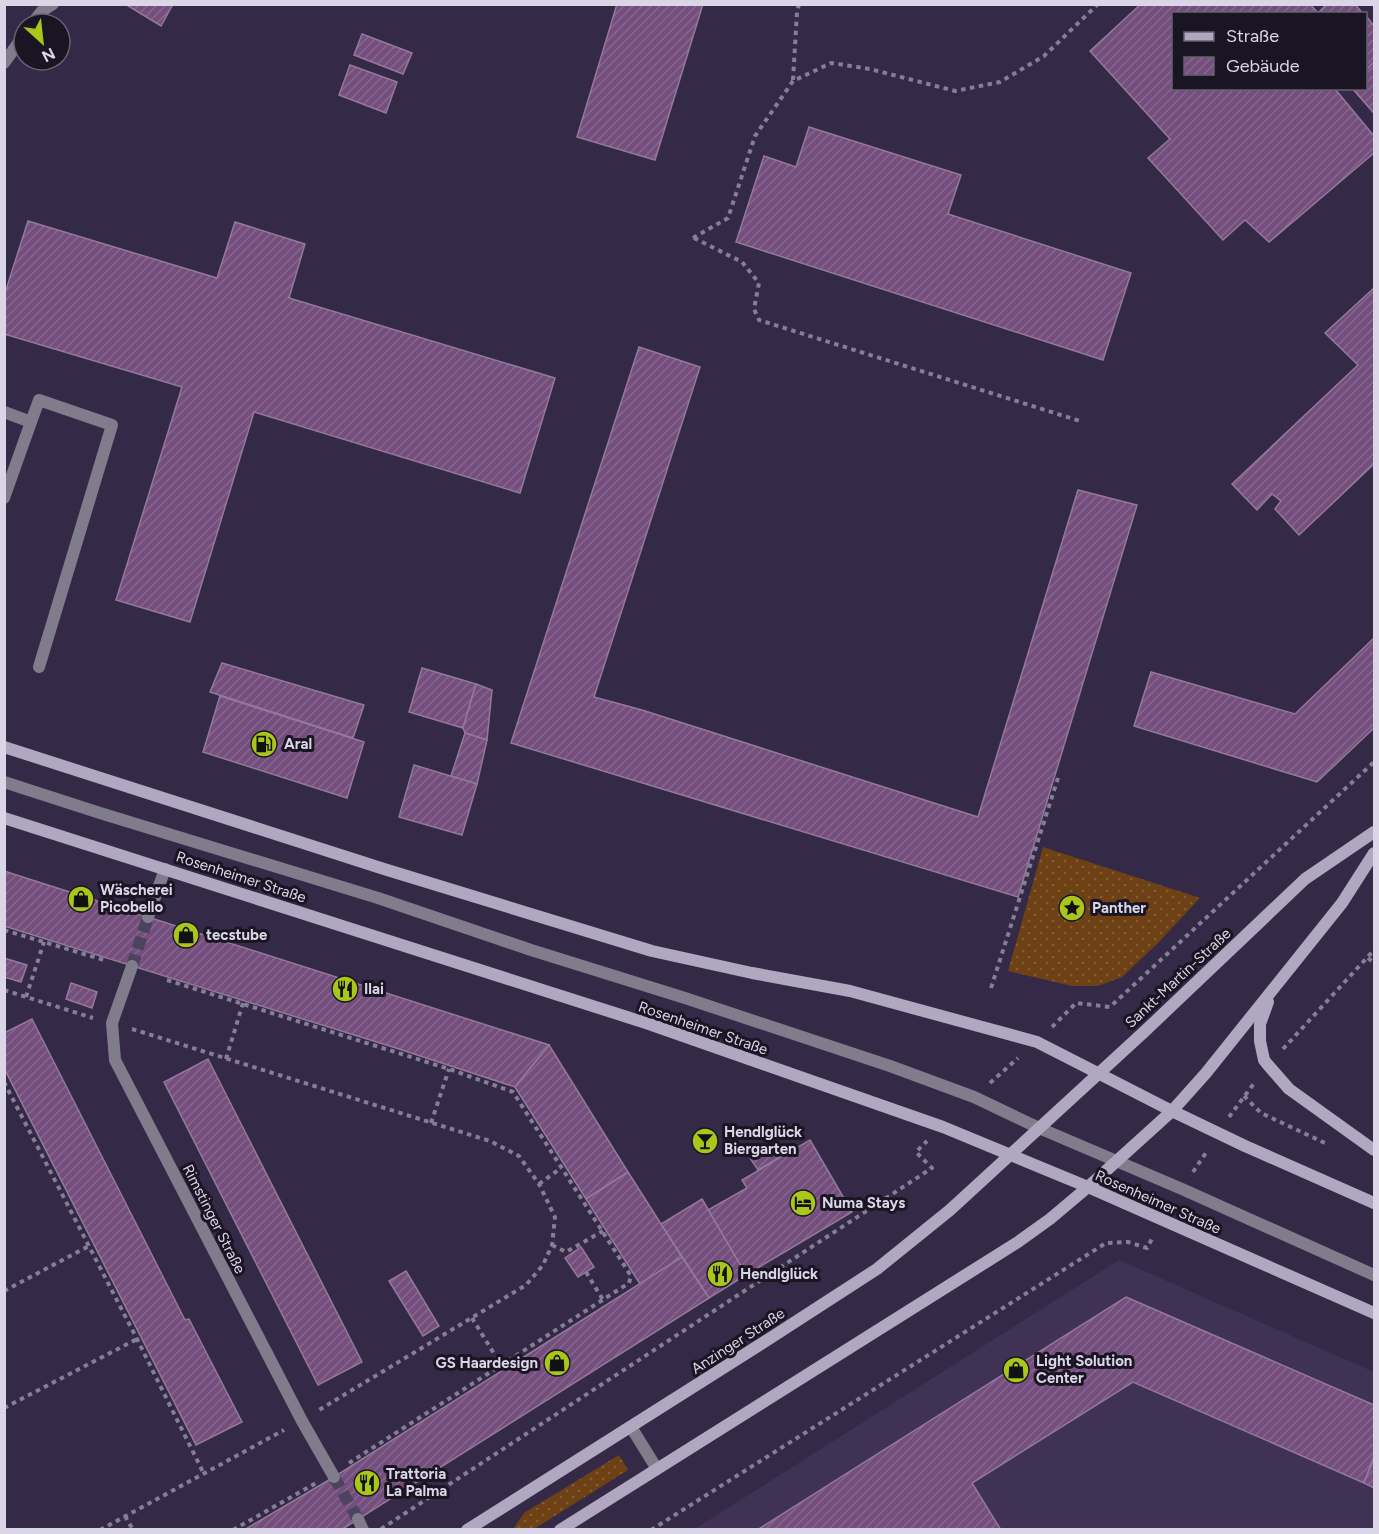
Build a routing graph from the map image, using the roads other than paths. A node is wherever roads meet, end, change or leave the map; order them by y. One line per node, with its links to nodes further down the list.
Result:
1 (4, 412): 2 (street)
2 (31, 422): 3 (street); 4 (street)
3 (4, 498)
4 (39, 667)
5 (4, 747): 14 (main road)
6 (4, 782): 16 (street, Rosenheimer Straße)
7 (4, 818): 10 (main road, Rosenheimer Straße)
8 (1374, 832): 14 (main road, Sankt-Martin-Straße)
9 (1374, 853): 13 (main road)
10 (165, 869): 11 (street); 18 (main road, Rosenheimer Straße)
11 (148, 917)
12 (132, 966): 26 (street, Rimstinger Straße)
13 (1271, 993): 15 (main road); 17 (main road)
14 (1098, 1073): 15 (main road); 16 (main road, Sankt-Martin-Straße)
15 (1172, 1111): 19 (main road); 21 (main road)
16 (1039, 1128): 18 (main road, Sankt-Martin-Straße); 19 (street, Rosenheimer Straße)
17 (1374, 1150)
18 (1010, 1155): 20 (main road, Rosenheimer Straße); 24 (main road, Anzinger Straße)
19 (1116, 1161): 20 (main road); 22 (street, Rosenheimer Straße)
20 (1088, 1187): 23 (main road, Rosenheimer Straße); 25 (main road)
21 (1374, 1203)
22 (1374, 1275)
23 (1374, 1313)
24 (631, 1427): 25 (street); 27 (main road, Anzinger Straße)
25 (657, 1469): 28 (main road)
26 (333, 1476)
27 (467, 1530)
28 (560, 1530)

